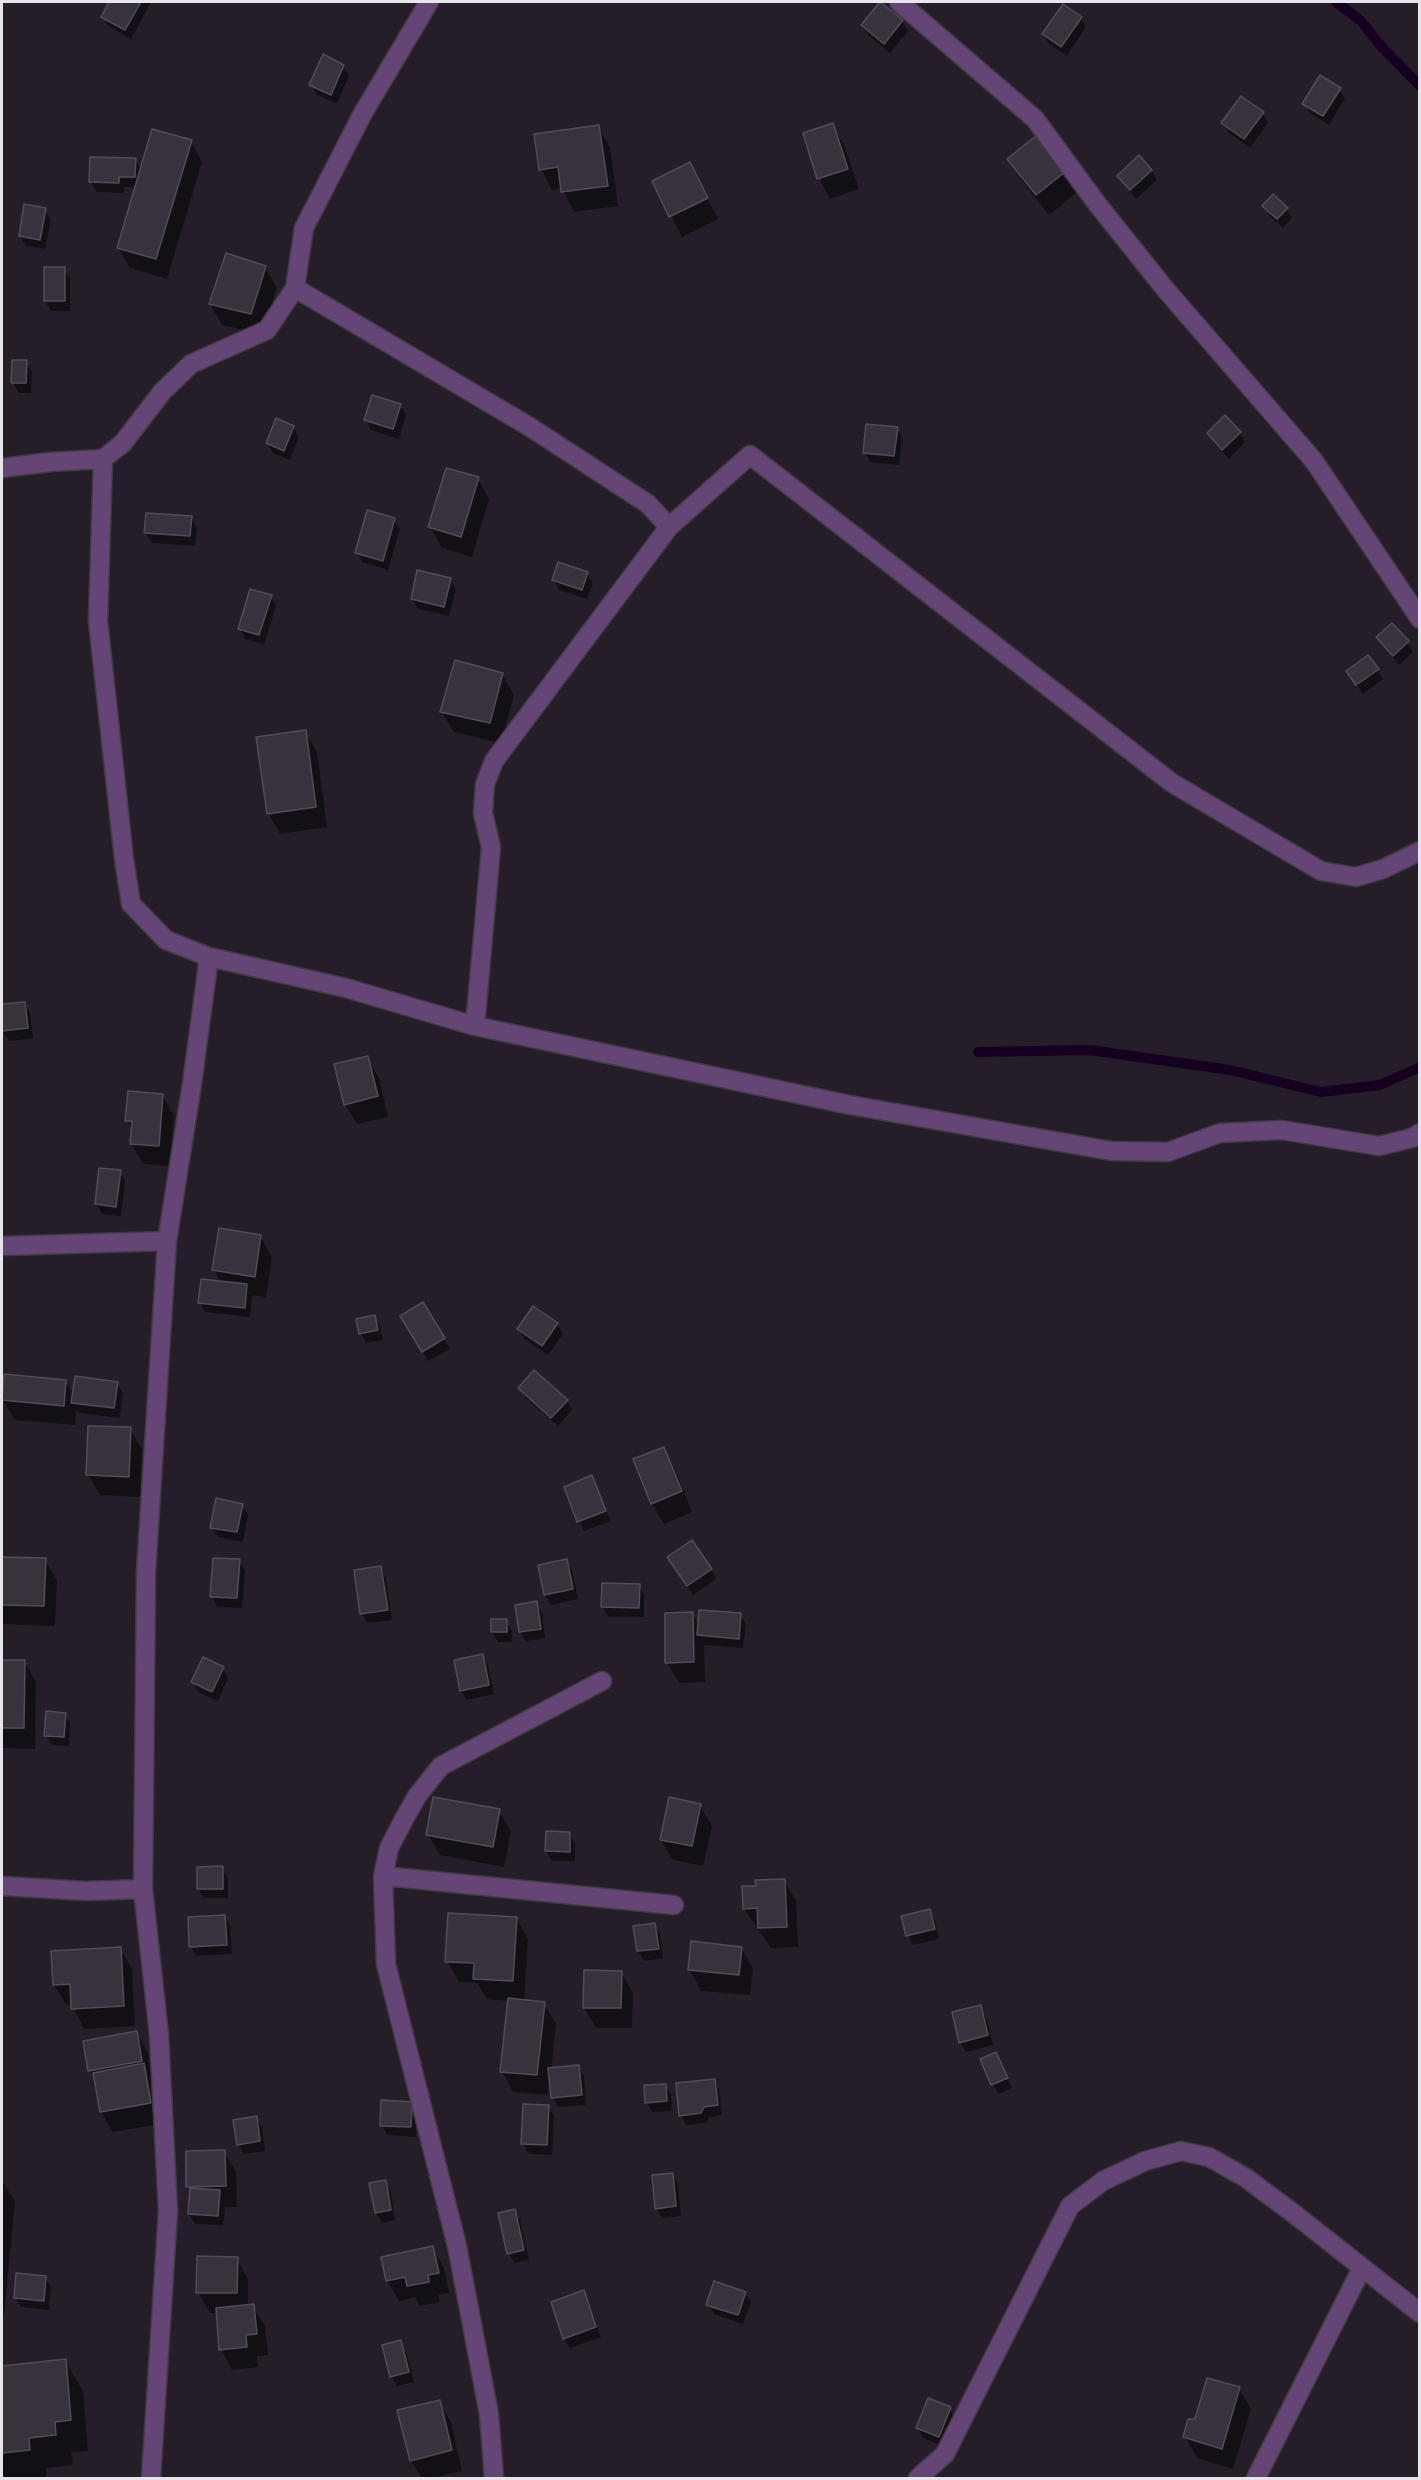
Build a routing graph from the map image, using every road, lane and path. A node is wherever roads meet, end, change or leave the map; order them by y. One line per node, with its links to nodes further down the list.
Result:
1 (429, 2): 3 (street)
2 (899, 2): 7 (street)
3 (295, 288): 4 (street); 6 (street)
4 (103, 459): 5 (street); 9 (street)
5 (2, 468)
6 (669, 527): 8 (street); 10 (street)
7 (1419, 619)
8 (1419, 851)
9 (209, 957): 10 (street); 12 (street)
10 (476, 1026): 11 (street)
11 (1419, 1133)
12 (167, 1241): 13 (street); 17 (street)
13 (2, 1246)
14 (602, 1681): 15 (street)
15 (383, 1876): 18 (street); 22 (street)
16 (2, 1886): 17 (street)
17 (143, 1889): 21 (street)
18 (674, 1905)
19 (1362, 2268): 20 (street); 23 (street); 24 (street)
20 (1419, 2313)
21 (151, 2478)
22 (494, 2478)
23 (918, 2478)
24 (1256, 2478)

